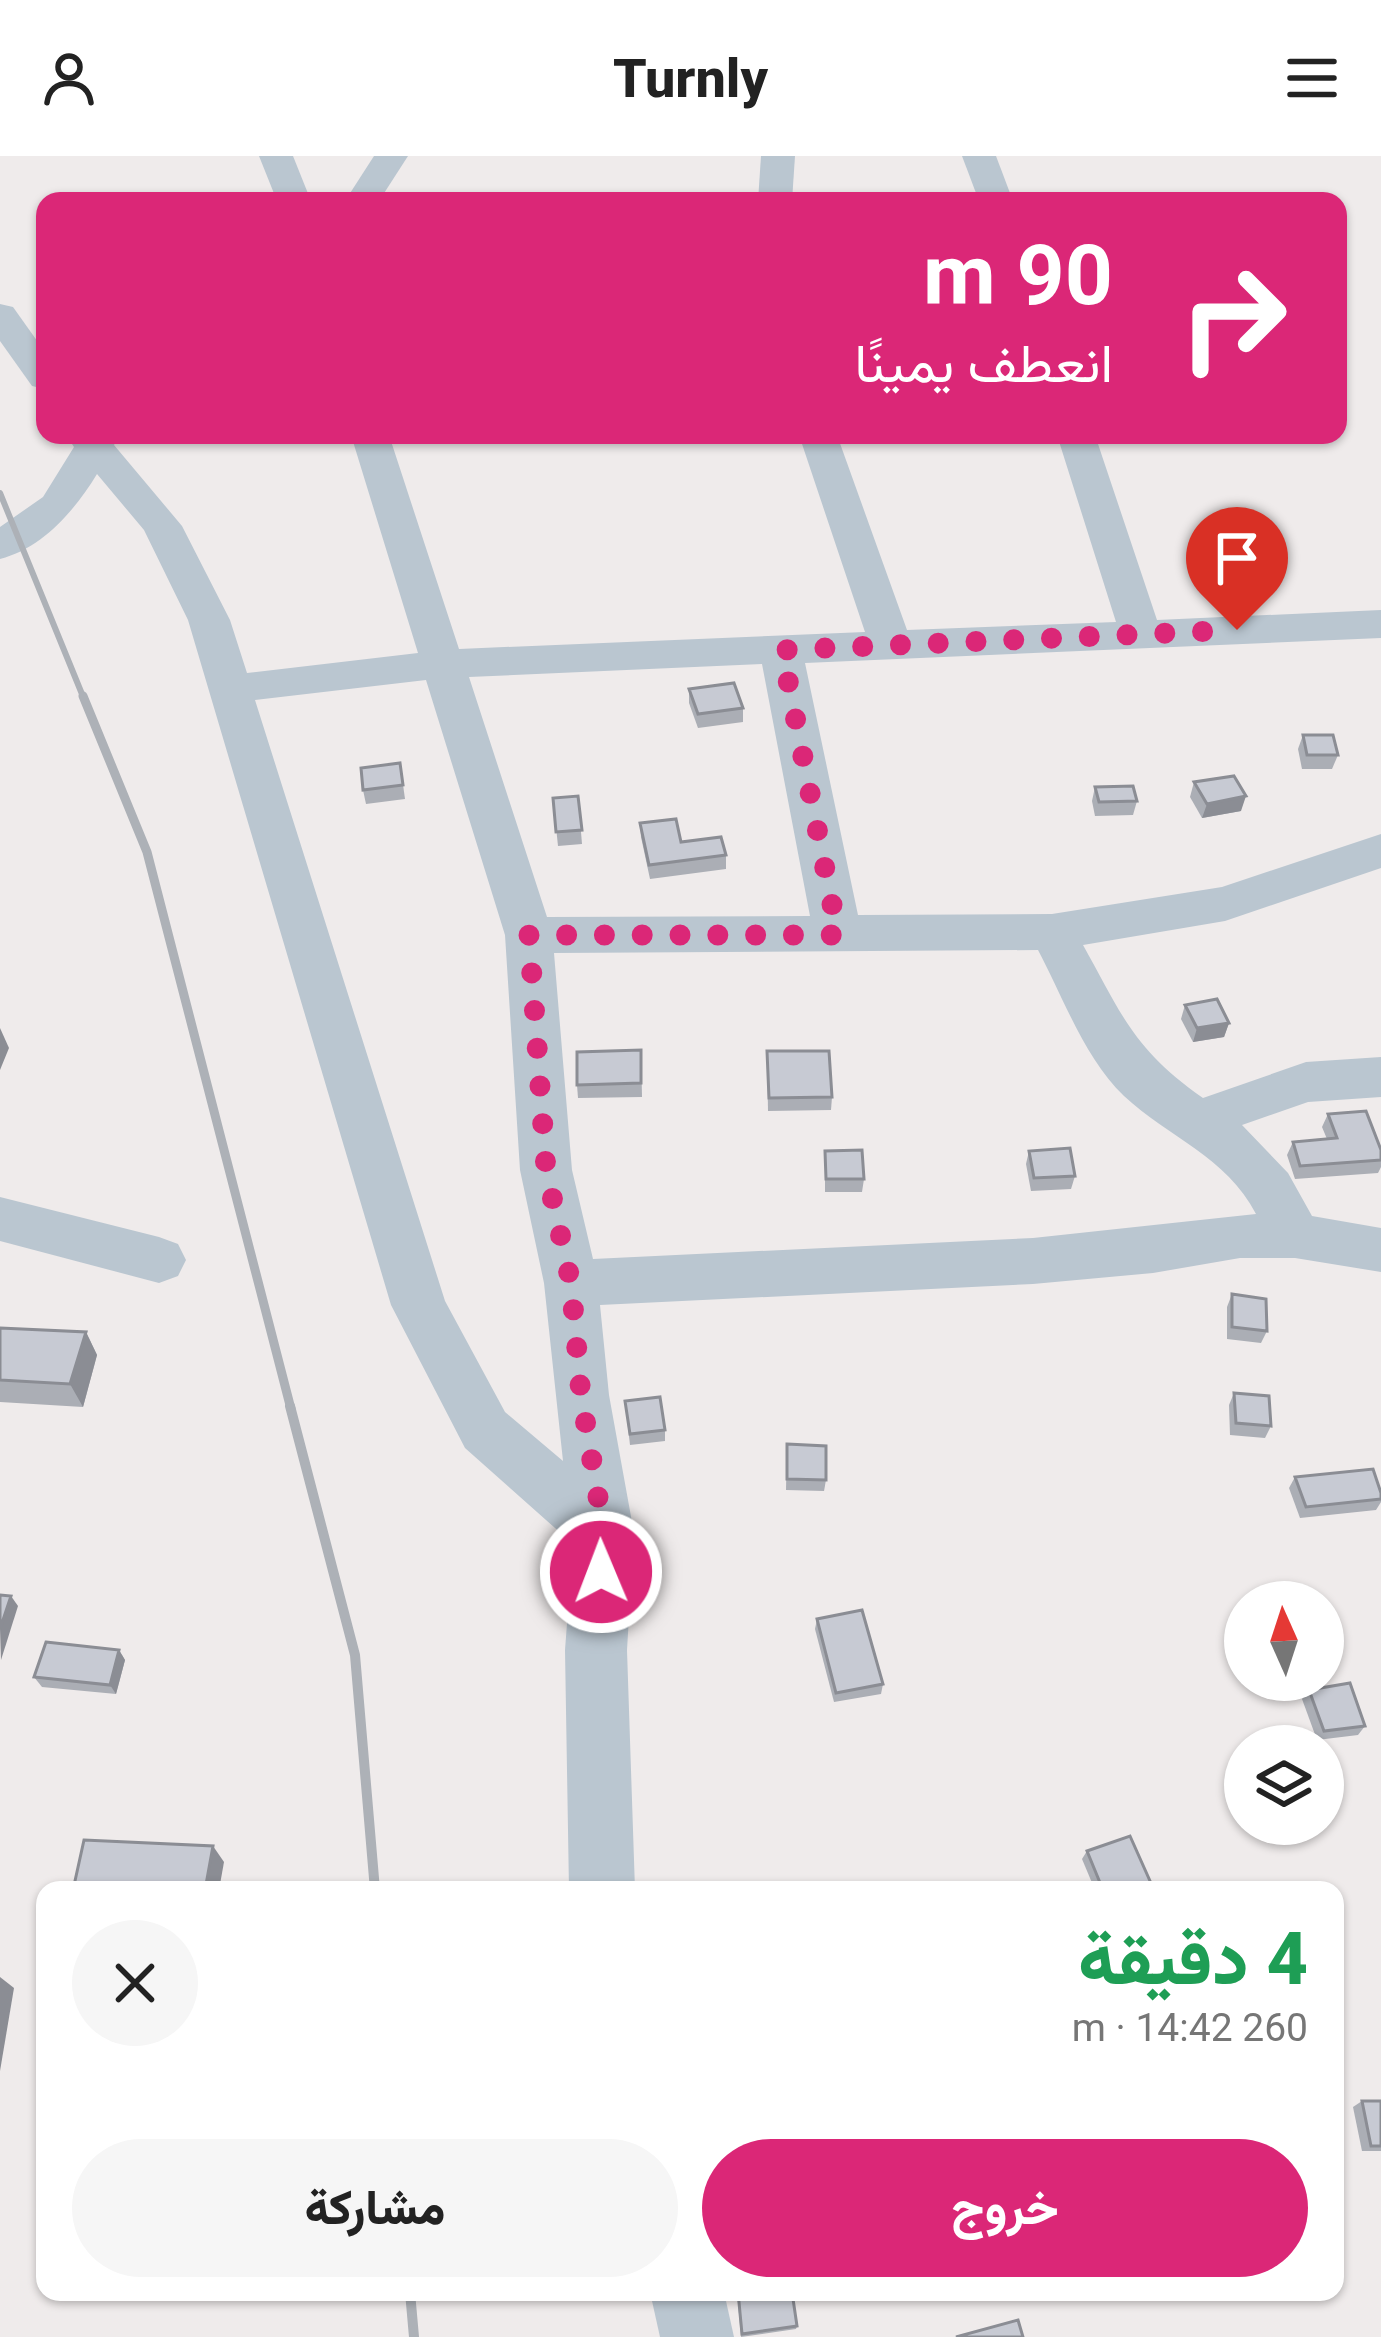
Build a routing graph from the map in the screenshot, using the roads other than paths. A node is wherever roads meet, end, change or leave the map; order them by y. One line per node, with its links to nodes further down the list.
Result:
1 (276, 156): 5 (street)
2 (391, 156): 6 (street)
3 (778, 156): 7 (street)
4 (979, 156): 8 (street)
5 (290, 192)
6 (368, 192)
7 (776, 192)
8 (993, 192)
9 (0, 315): 10 (street)
10 (36, 365)
11 (92, 444): 16 (street)
12 (97, 444): 22 (street)
13 (373, 444): 21 (street)
14 (821, 444): 19 (street)
15 (1079, 444): 18 (street)
16 (0, 546)
17 (1381, 624): 18 (street)
18 (1141, 634): 19 (street)
19 (891, 645): 20 (street)
20 (782, 650): 21 (street); 26 (street)
21 (445, 664): 22 (street); 25 (street)
22 (229, 689): 34 (street)
23 (1381, 851): 24 (street)
24 (1052, 932): 26 (street); 28 (street)
25 (529, 935): 26 (street); 33 (street)
26 (838, 935)
27 (1381, 1077): 28 (street)
28 (1193, 1122): 30 (street)
29 (0, 1219): 32 (street)
30 (1295, 1236): 31 (street); 33 (street)
31 (1381, 1250)
32 (159, 1260)
33 (571, 1283): 34 (street)
34 (604, 1533): 35 (street)
35 (602, 1881)
36 (689, 2301): 37 (street)
37 (697, 2337)

